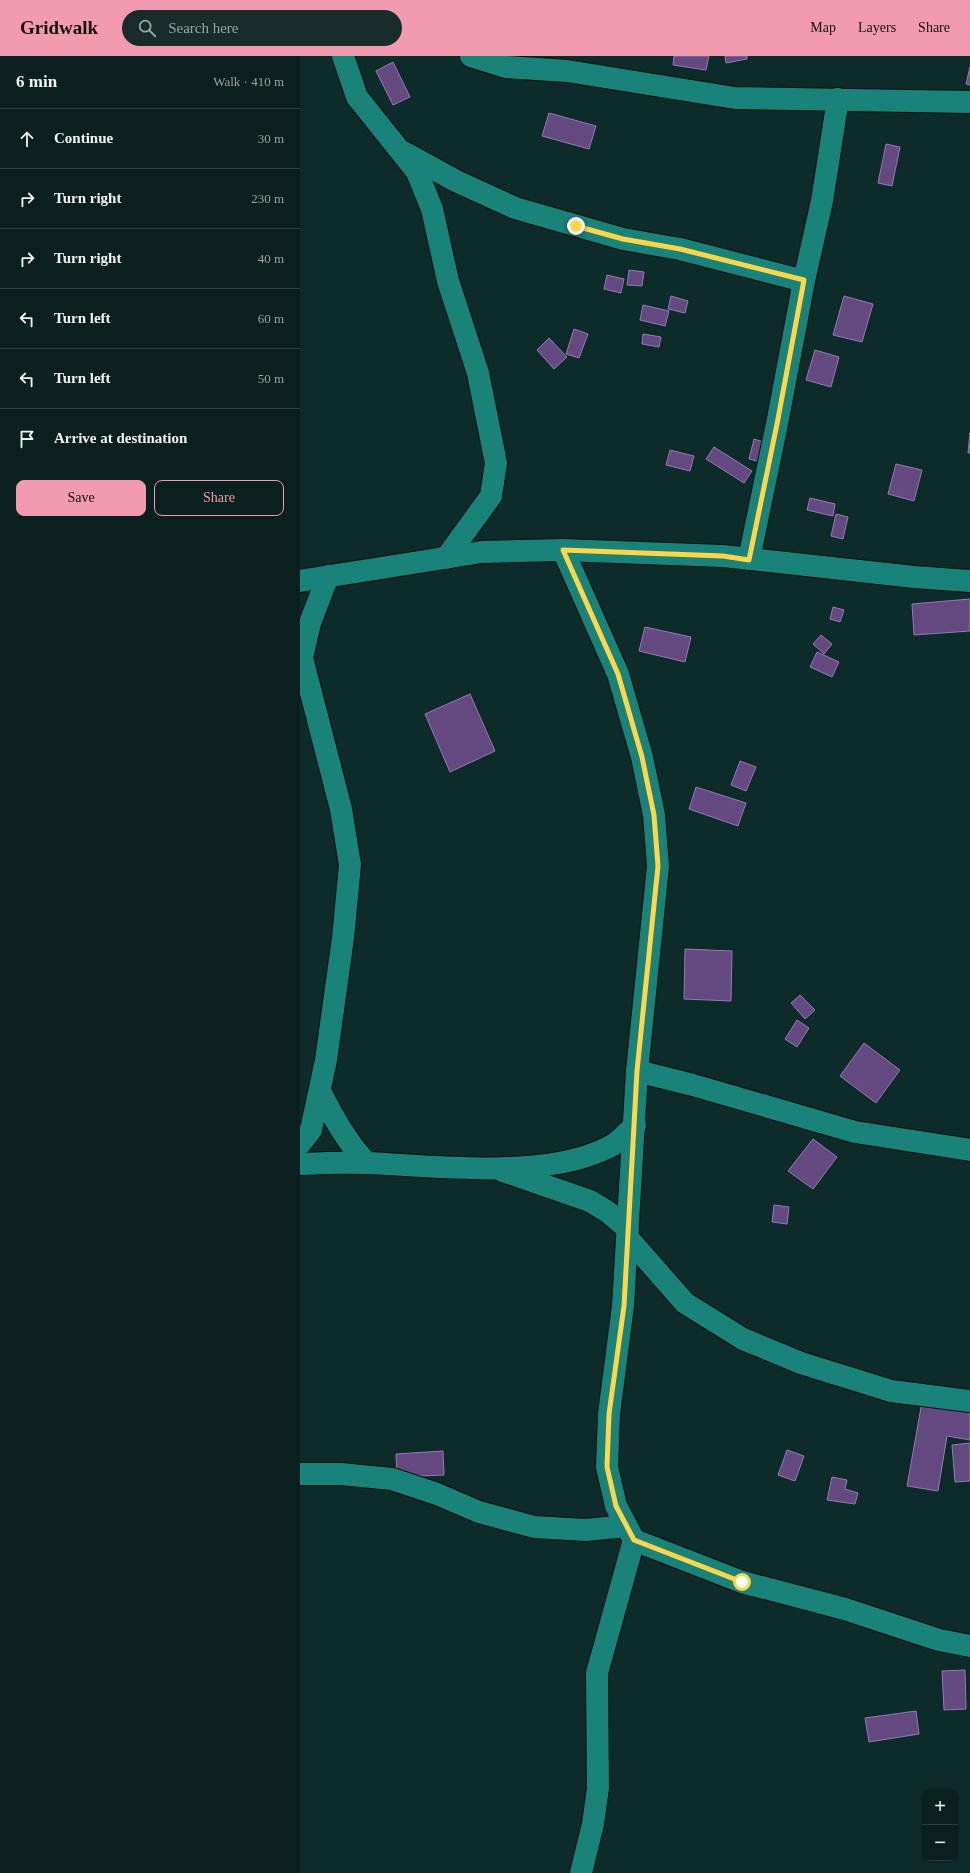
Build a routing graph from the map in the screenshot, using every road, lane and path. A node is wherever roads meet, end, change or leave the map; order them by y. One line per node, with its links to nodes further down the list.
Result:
1 (343, 56): 5 (street)
2 (471, 56): 3 (street)
3 (838, 99): 4 (street); 6 (street)
4 (970, 102)
5 (399, 149): 6 (street); 8 (street)
6 (804, 280): 9 (street)
7 (563, 550): 8 (street); 9 (street); 14 (street)
8 (446, 558): 10 (street)
9 (749, 560): 12 (street)
10 (328, 576): 11 (street); 13 (street)
11 (300, 580)
12 (970, 581)
13 (301, 657): 15 (street)
14 (637, 1071): 16 (street); 18 (street)
15 (320, 1091): 17 (street); 19 (street)
16 (634, 1125): 21 (street); 22 (street)
17 (300, 1144)
18 (970, 1150)
19 (366, 1163): 20 (street); 21 (street)
20 (300, 1164)
21 (497, 1168): 22 (street)
22 (628, 1233): 23 (street); 25 (street)
23 (970, 1400)
24 (300, 1474): 25 (street)
25 (630, 1533): 26 (street); 27 (street)
26 (970, 1646)
27 (580, 1873)

